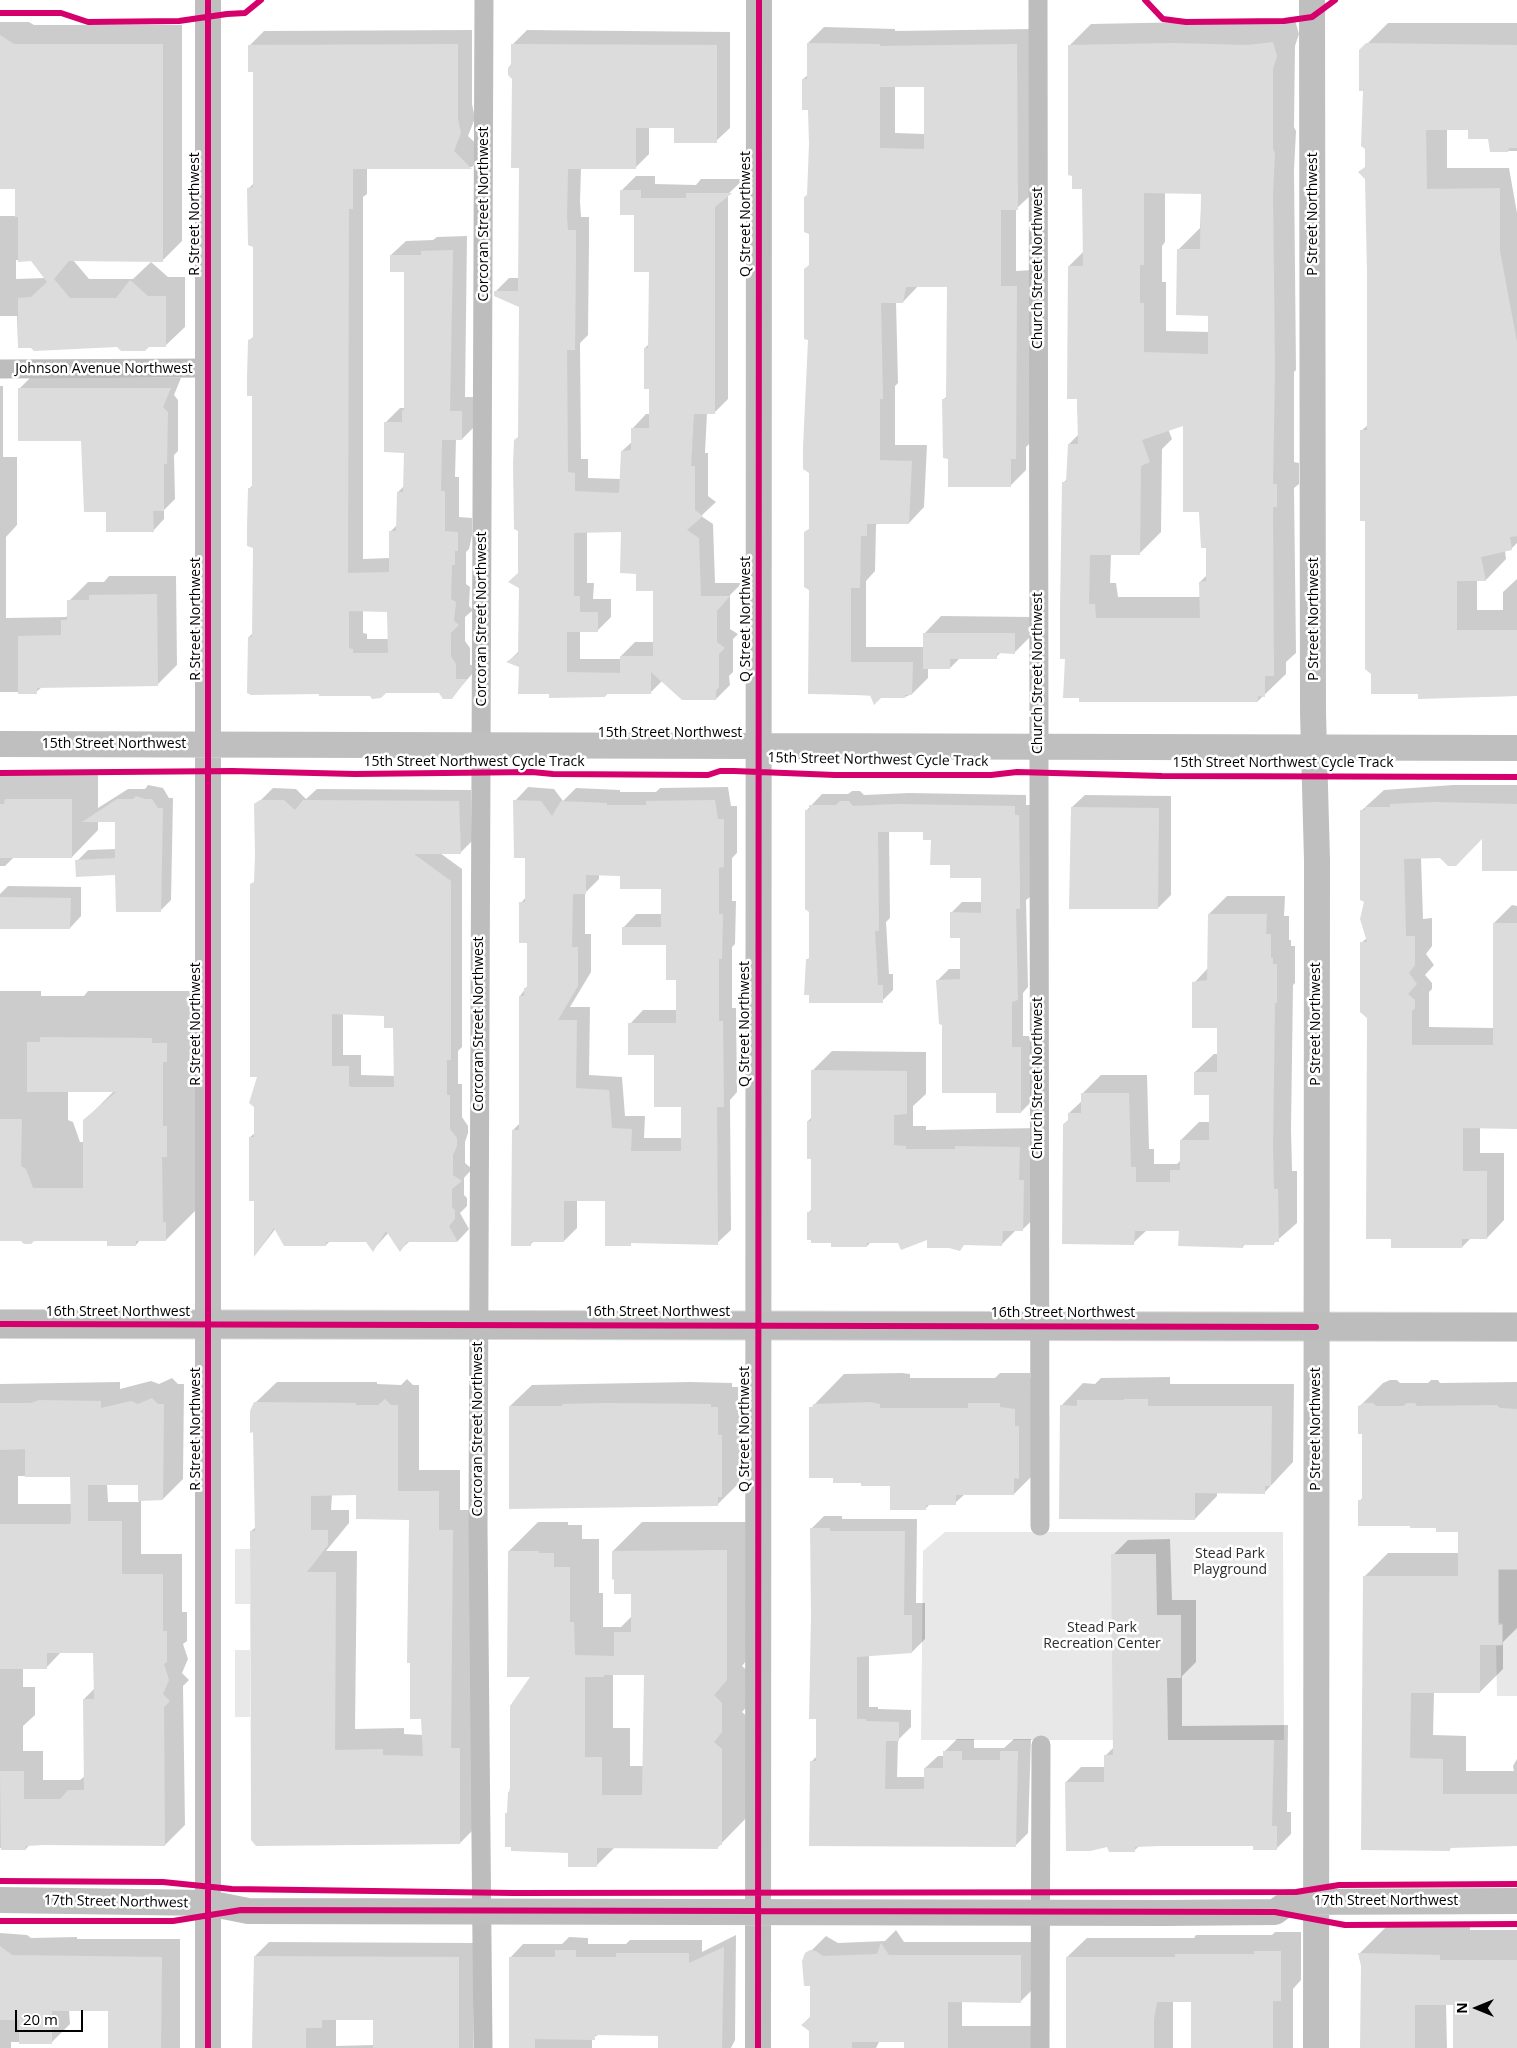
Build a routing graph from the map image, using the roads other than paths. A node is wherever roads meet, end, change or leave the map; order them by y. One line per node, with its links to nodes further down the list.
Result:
1 (208, 0): 6 (main road, R Street Northwest)
2 (484, 0): 10 (street, Corcoran Street Northwest)
3 (759, 0): 11 (main road, Q Street Northwest)
4 (1038, 0): 12 (street, Church Street Northwest)
5 (1312, 0): 13 (main road, P Street Northwest)
6 (208, 368): 7 (street, Johnson Avenue Northwest); 9 (main road, R Street Northwest)
7 (0, 369)
8 (0, 744): 9 (main road, 15th Street Northwest)
9 (209, 744): 10 (main road, 15th Street Northwest); 16 (main road, R Street Northwest)
10 (481, 745): 11 (main road, 15th Street Northwest); 17 (street, Corcoran Street Northwest)
11 (758, 746): 12 (main road, 15th Street Northwest); 18 (main road, Q Street Northwest)
12 (1038, 746): 13 (main road, 15th Street Northwest); 19 (street, Church Street Northwest)
13 (1314, 747): 14 (main road, 15th Street Northwest); 20 (main road, P Street Northwest)
14 (1517, 748)
15 (0, 1324): 16 (main road, 16th Street Northwest)
16 (209, 1324): 17 (main road, 16th Street Northwest); 27 (main road, R Street Northwest)
17 (479, 1324): 18 (main road, 16th Street Northwest); 28 (street, Corcoran Street Northwest)
18 (758, 1325): 19 (main road, 16th Street Northwest); 29 (main road, Q Street Northwest)
19 (1039, 1326): 20 (main road, 16th Street Northwest); 22 (street, Church Street Northwest)
20 (1316, 1327): 21 (main road, 16th Street Northwest); 26 (main road, P Street Northwest)
21 (1517, 1327)
22 (1040, 1526)
23 (1040, 1745): 30 (street)
24 (0, 1900): 27 (main road, 17th Street Northwest)
25 (1517, 1901): 26 (main road, 17th Street Northwest)
26 (1316, 1902): 30 (main road, 17th Street Northwest); 35 (main road, P Street Northwest)
27 (208, 1903): 28 (main road, 17th Street Northwest); 31 (main road, R Street Northwest)
28 (482, 1912): 29 (main road, 17th Street Northwest); 32 (street, Corcoran Street Northwest)
29 (759, 1912): 30 (main road, 17th Street Northwest); 33 (main road, Q Street Northwest)
30 (1040, 1912): 34 (street)
31 (208, 2048)
32 (483, 2048)
33 (758, 2048)
34 (1040, 2048)
35 (1316, 2048)

